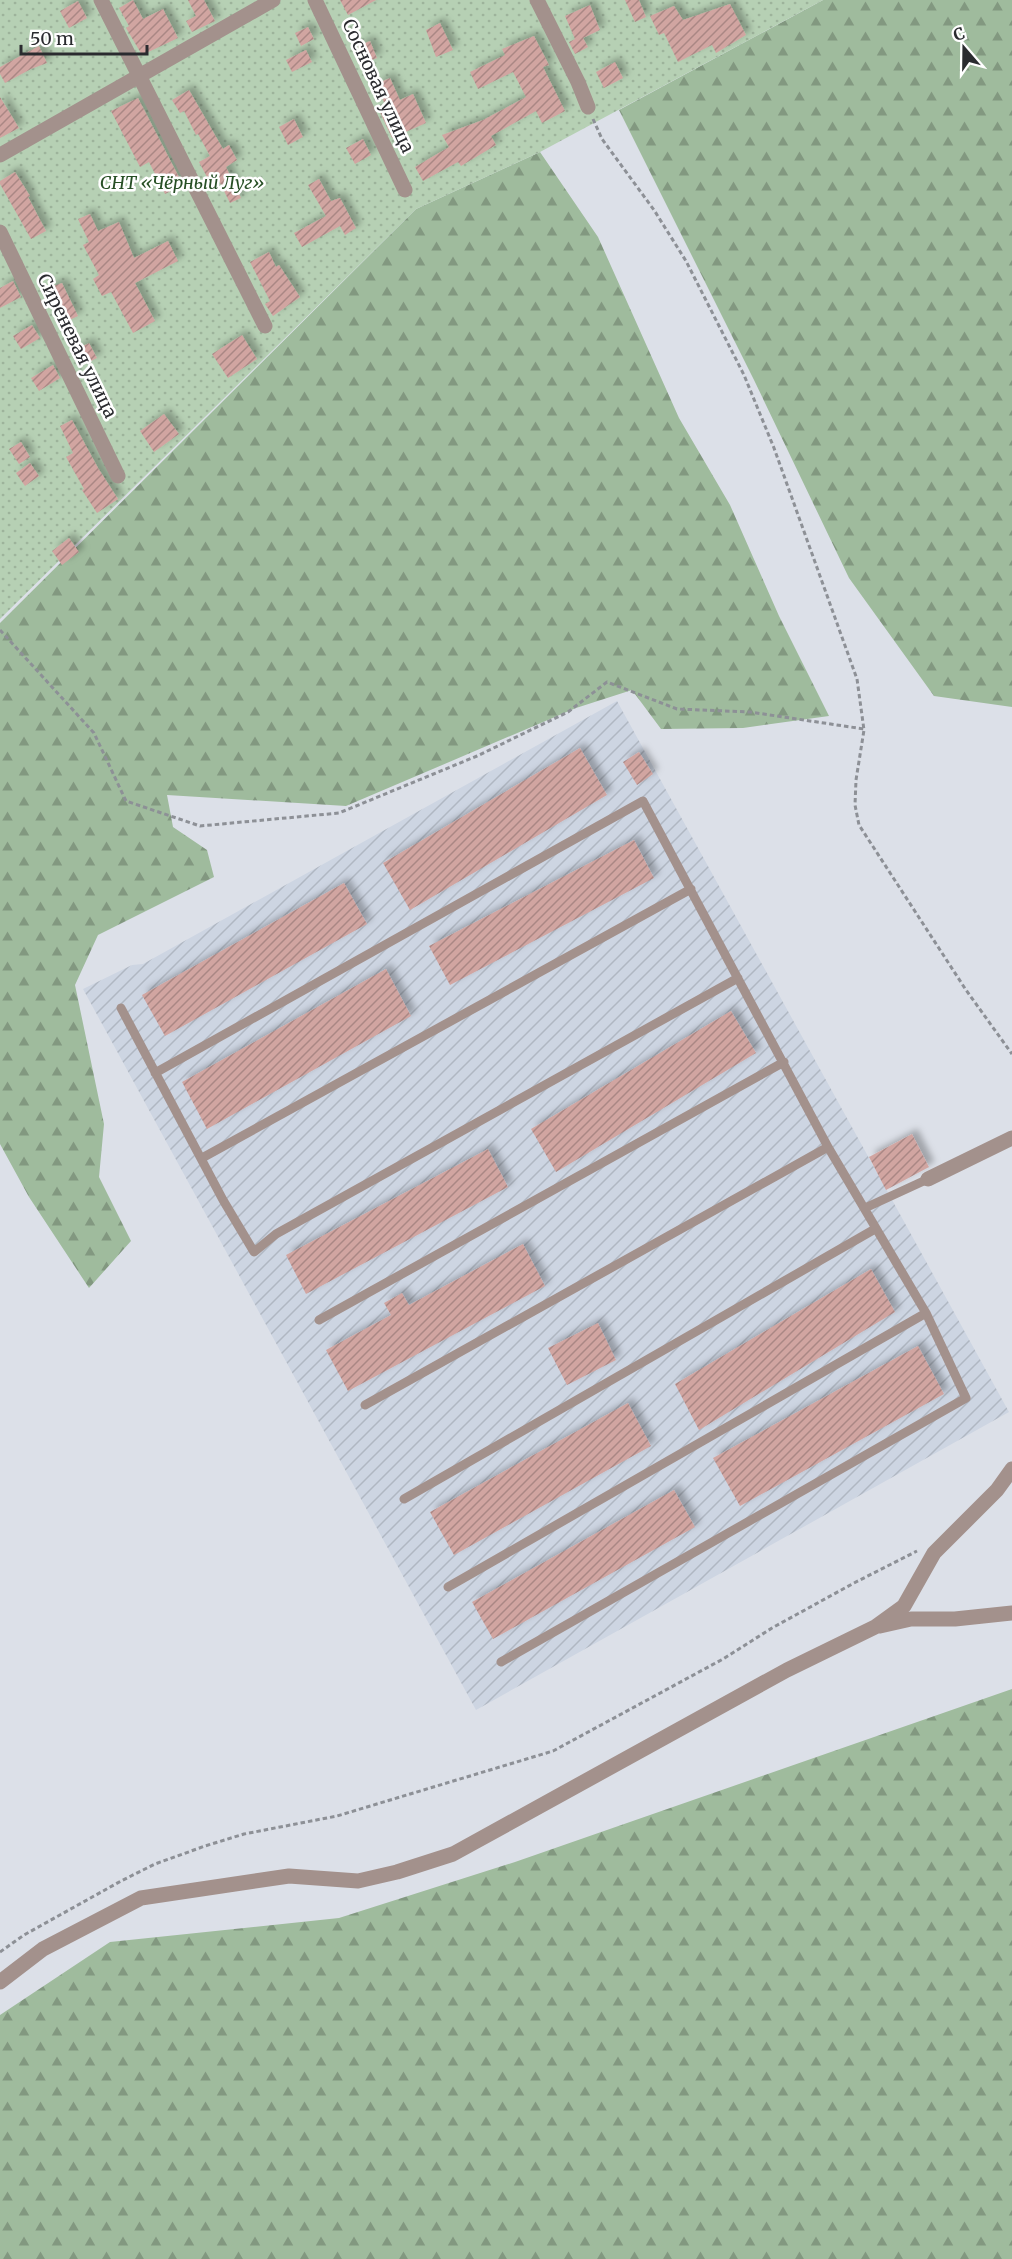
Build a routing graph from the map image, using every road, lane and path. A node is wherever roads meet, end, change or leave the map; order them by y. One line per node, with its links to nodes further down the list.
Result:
1 (101, 0): 5 (street)
2 (273, 0): 5 (street)
3 (315, 0): 8 (street, Сосновая улица)
4 (537, 0): 6 (street)
5 (139, 76): 7 (street); 10 (street)
6 (588, 107): 13 (path)
7 (0, 155)
8 (405, 190)
9 (0, 232): 11 (street, Сиреневая улица)
10 (266, 326)
11 (118, 476)
12 (0, 630): 13 (path)
13 (864, 730): 17 (path)
14 (691, 889): 15 (lane); 19 (lane); 22 (lane)
15 (738, 978): 18 (lane); 22 (lane)
16 (121, 1008): 19 (lane)
17 (1012, 1054)
18 (784, 1062): 21 (lane); 27 (lane)
19 (155, 1073): 22 (lane)
20 (1012, 1138): 23 (street)
21 (828, 1147): 24 (lane); 28 (lane)
22 (202, 1158)
23 (928, 1179): 24 (lane)
24 (865, 1208): 25 (lane)
25 (875, 1229): 26 (lane); 30 (lane)
26 (926, 1313): 32 (lane); 35 (lane)
27 (319, 1320)
28 (365, 1405)
29 (1012, 1469): 34 (street)
30 (404, 1499)
31 (922, 1548): 36 (path)
32 (448, 1587)
33 (1012, 1613): 34 (street)
34 (874, 1627): 37 (street)
35 (501, 1662)
36 (0, 1952)
37 (0, 1982)

